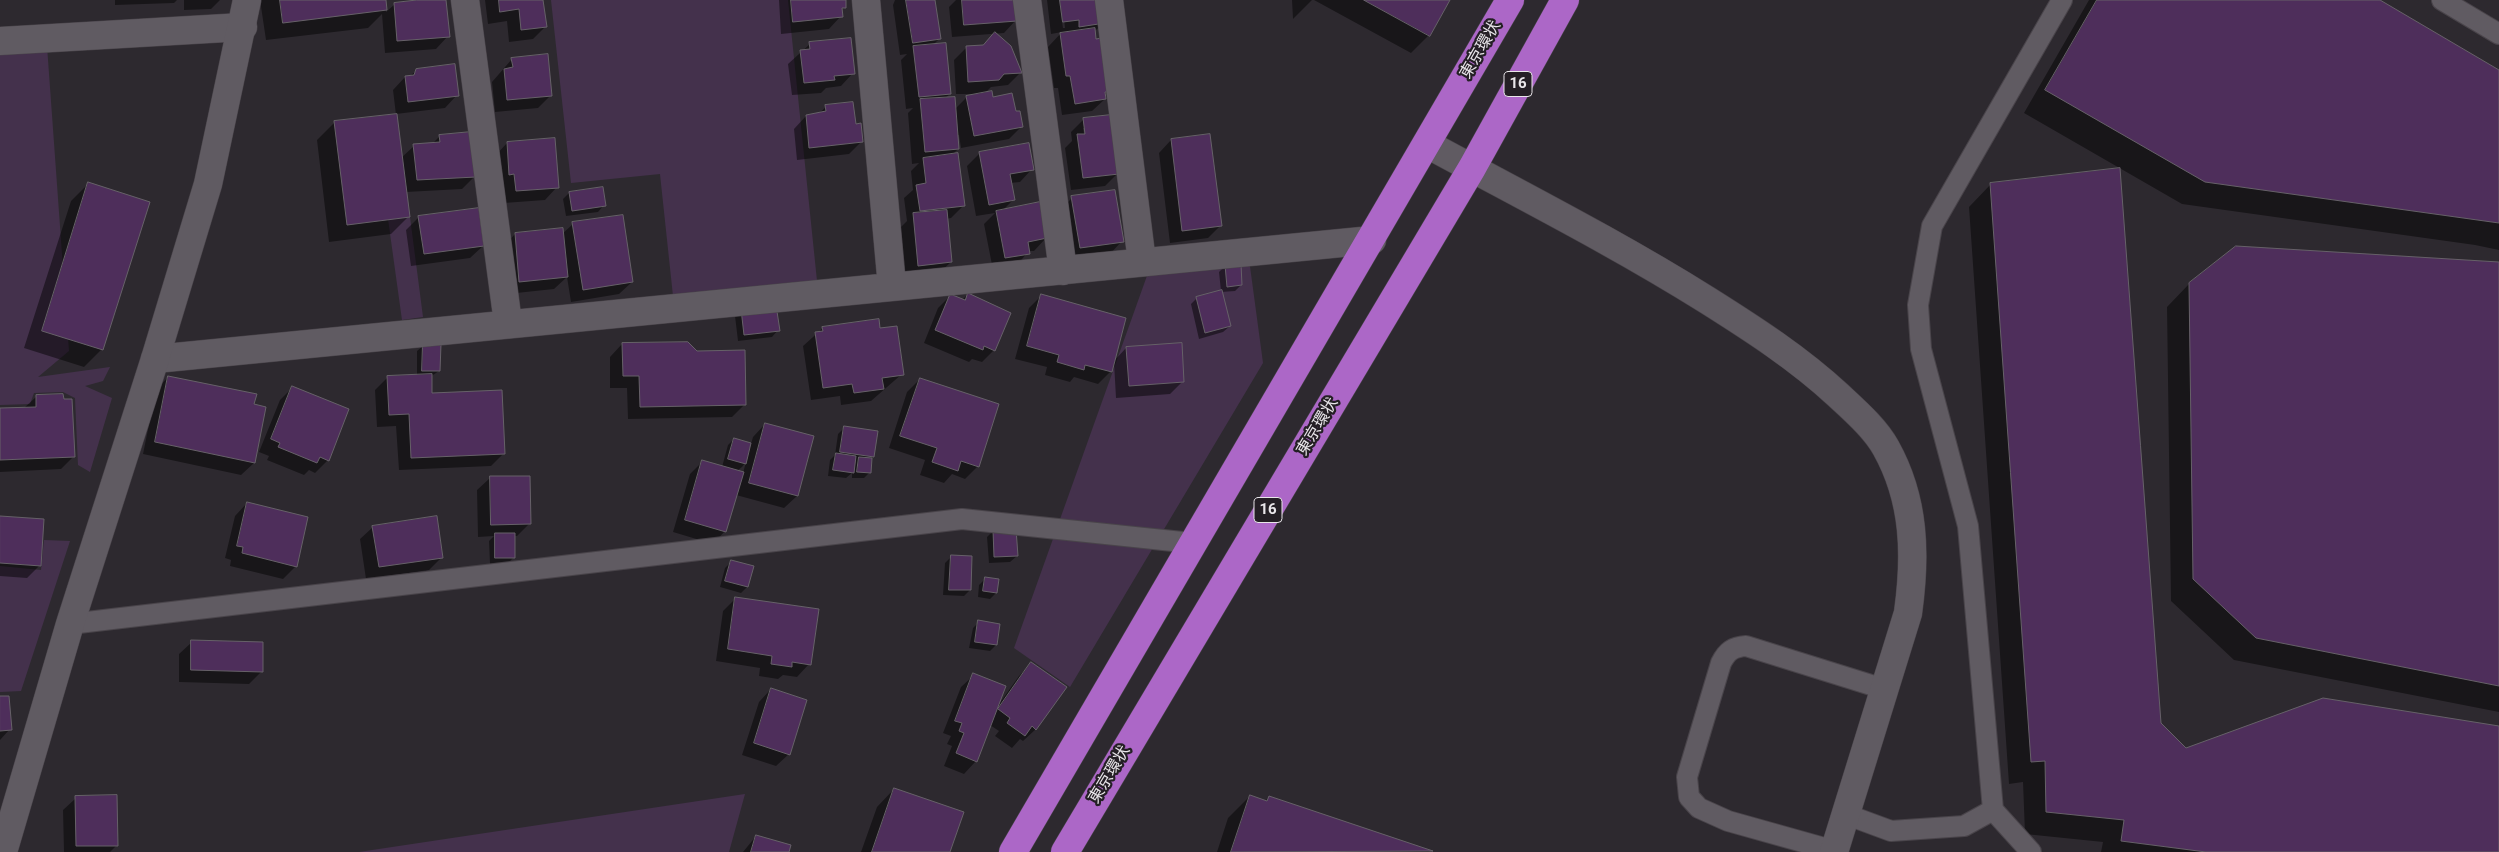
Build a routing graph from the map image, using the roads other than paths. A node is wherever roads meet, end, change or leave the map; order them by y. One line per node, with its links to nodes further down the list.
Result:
1 (247, 0): 10 (street)
2 (465, 0): 19 (street)
3 (866, 0): 18 (street)
4 (1027, 0): 17 (street)
5 (1109, 0): 16 (street)
6 (1510, 0): 13 (highway, 東京環状)
7 (1565, 0): 14 (highway, 東京環状 / 16)
8 (2062, 0): 24 (lane)
9 (2442, 0): 11 (lane)
10 (243, 27): 12 (street); 20 (street)
11 (2499, 34)
12 (0, 41)
13 (1427, 144): 14 (street); 15 (highway, 東京環状)
14 (1472, 168): 23 (street); 28 (highway, 東京環状 / 16)
15 (1372, 240): 16 (street); 21 (highway, 東京環状)
16 (1142, 262): 17 (street)
17 (1062, 271): 18 (street)
18 (892, 287): 19 (street)
19 (508, 323): 20 (street)
20 (155, 359): 22 (street)
21 (1192, 543): 22 (lane); 27 (highway, 東京環状)
22 (70, 624): 26 (street)
23 (1884, 689): 25 (street); 29 (lane)
24 (1993, 810): 25 (lane); 30 (lane)
25 (1846, 814): 29 (street)
26 (3, 852)
27 (1013, 852)
28 (1065, 852)
29 (1835, 852)
30 (2030, 852)

